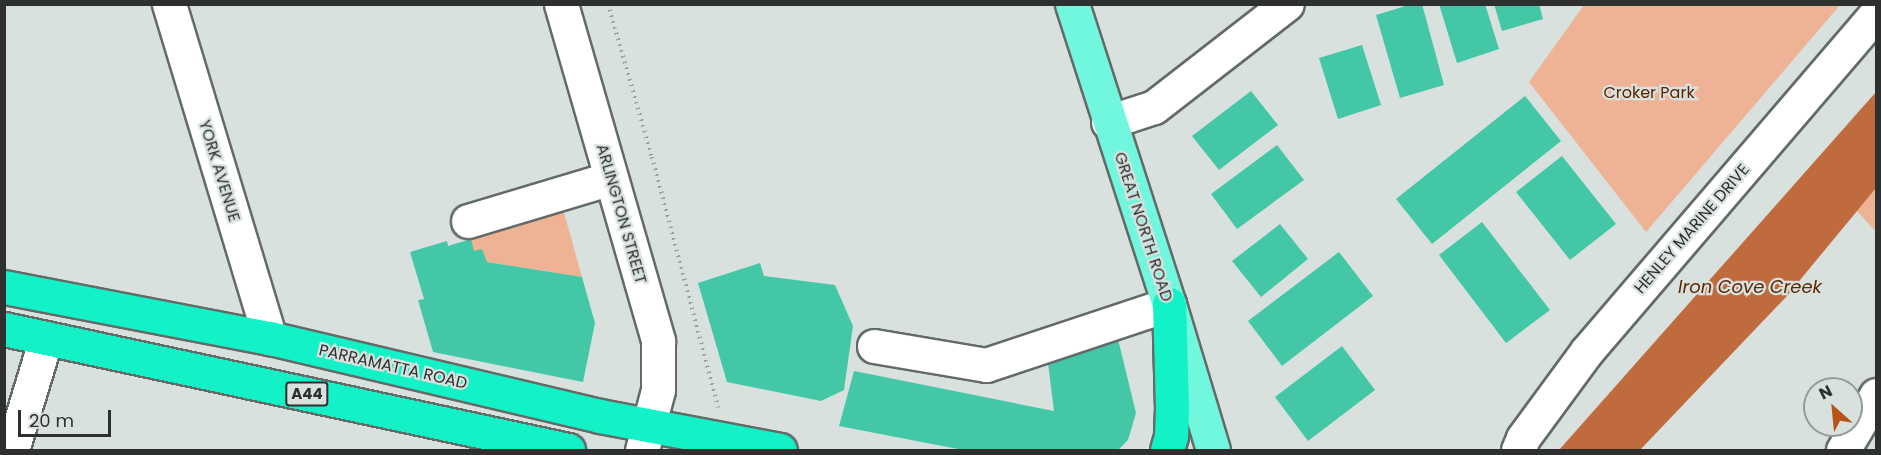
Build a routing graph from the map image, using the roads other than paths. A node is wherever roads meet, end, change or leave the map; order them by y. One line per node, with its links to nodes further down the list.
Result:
1 (169, 4): 13 (street, YORK AVENUE)
2 (561, 4): 7 (street, ARLINGTON STREET)
3 (1072, 4): 6 (main road, GREAT NORTH ROAD)
4 (1287, 4): 6 (street)
5 (1876, 14): 22 (street, HENLEY MARINE DRIVE)
6 (1108, 122): 10 (main road, GREAT NORTH ROAD)
7 (611, 178): 8 (street); 16 (street, ARLINGTON STREET)
8 (468, 221)
9 (4, 287): 13 (highway, PARRAMATTA ROAD)
10 (1169, 304): 14 (street); 20 (highway); 21 (main road, GREAT NORTH ROAD)
11 (4, 329): 12 (highway, A44)
12 (46, 338): 17 (street); 18 (highway, A44)
13 (270, 338): 16 (highway, PARRAMATTA ROAD)
14 (874, 346)
15 (1876, 395): 23 (street)
16 (645, 438): 19 (highway, PARRAMATTA ROAD)
17 (12, 450)
18 (568, 450)
19 (780, 450)
20 (1167, 450)
21 (1213, 450)
22 (1518, 450)
23 (1843, 450)

